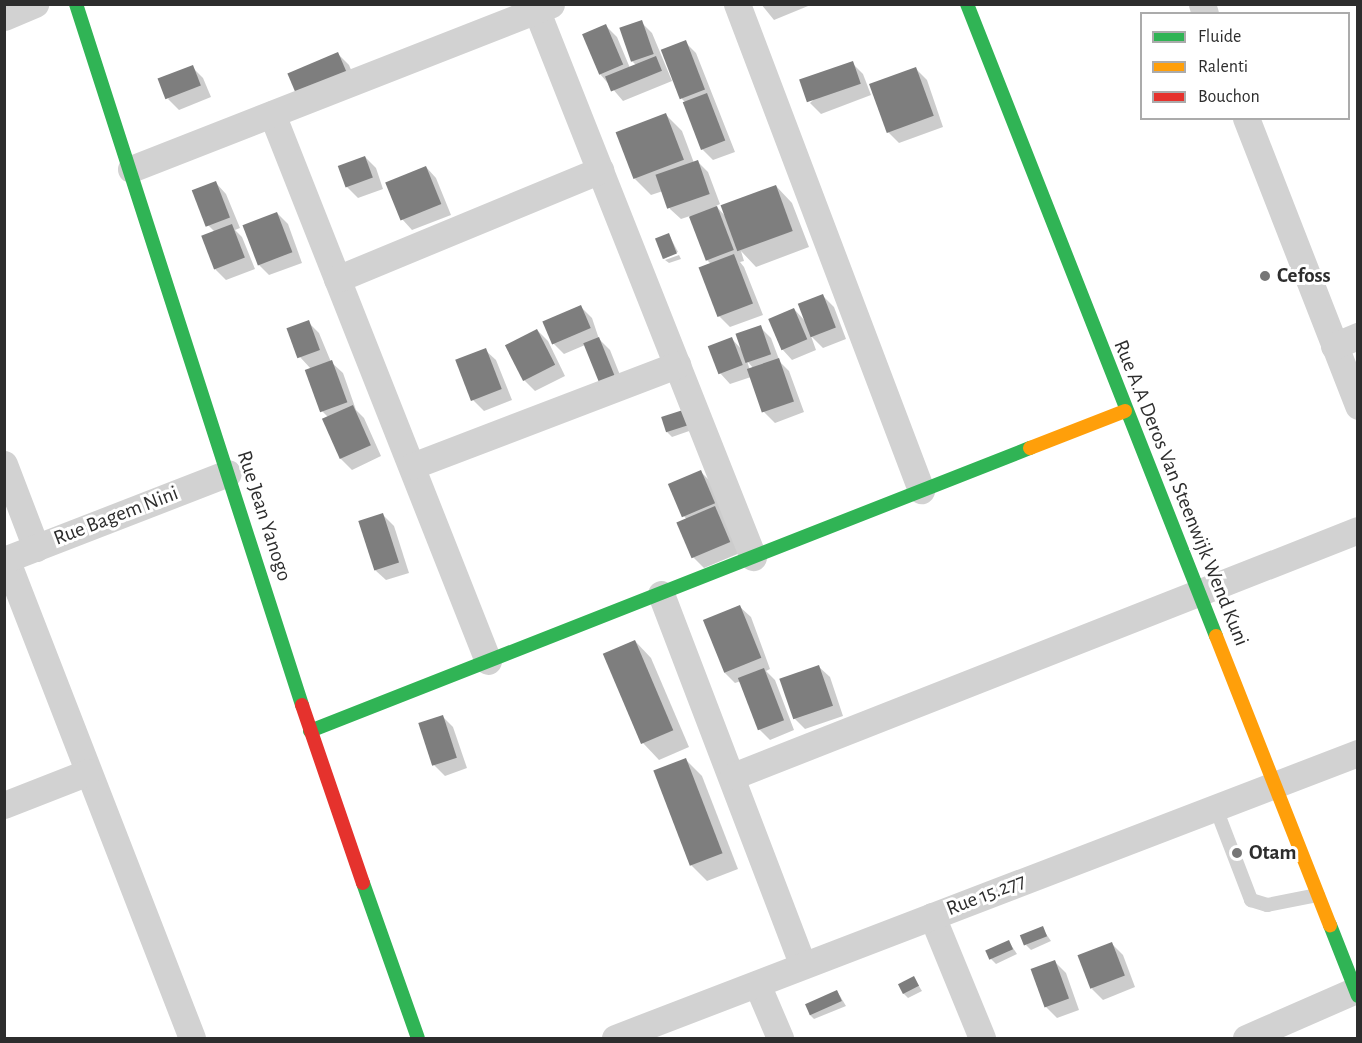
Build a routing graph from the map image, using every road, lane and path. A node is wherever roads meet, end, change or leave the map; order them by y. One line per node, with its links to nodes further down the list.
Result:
1 (35, 4): 6 (street)
2 (76, 4): 9 (street, Rue Jean Yanogo)
3 (737, 4): 19 (street)
4 (967, 4): 15 (street, Rue A.A Deros Van Steenwijk Wend Kuni)
5 (541, 6): 7 (street); 10 (street)
6 (4, 16)
7 (272, 114): 9 (street); 11 (street)
8 (1247, 120): 12 (street)
9 (131, 169): 18 (street, Rue Jean Yanogo)
10 (600, 170): 11 (street); 13 (street)
11 (337, 279): 17 (street)
12 (1346, 341): 14 (street)
13 (677, 365): 17 (street); 22 (street)
14 (1358, 406)
15 (1125, 411): 19 (street); 24 (street, Rue A.A Deros Van Steenwijk Wend Kuni)
16 (4, 464): 21 (street)
17 (412, 466): 26 (street)
18 (228, 473): 21 (street, Rue Bagem Nini); 27 (street, Rue Jean Yanogo)
19 (921, 490): 22 (street)
20 (1358, 530): 24 (street)
21 (36, 548): 23 (street, Rue Bagem Nini)
22 (753, 557): 25 (street)
23 (5, 559): 29 (street)
24 (1198, 592): 30 (street); 31 (street, Rue A.A Deros Van Steenwijk Wend Kuni)
25 (661, 594): 26 (street); 30 (street)
26 (488, 661): 27 (street)
27 (310, 731): 40 (street, Rue Jean Yanogo)
28 (1358, 753): 31 (street, Rue 15.277)
29 (88, 772): 32 (street); 39 (street)
30 (733, 776): 36 (street)
31 (1274, 783): 33 (street, Rue 15.277); 34 (street, Rue A.A Deros Van Steenwijk Wend Kuni)
32 (4, 805)
33 (1215, 806): 34 (lane); 35 (street, Rue 15.277)
34 (1318, 895): 38 (street, Rue A.A Deros Van Steenwijk Wend Kuni)
35 (932, 916): 36 (street, Rue 15.277); 43 (street)
36 (803, 965): 37 (street, Rue 15.277)
37 (757, 984): 41 (street, Rue 15.277); 42 (street)
38 (1357, 992): 44 (street)
39 (192, 1038)
40 (418, 1038)
41 (615, 1038)
42 (780, 1038)
43 (982, 1038)
44 (1246, 1038)

